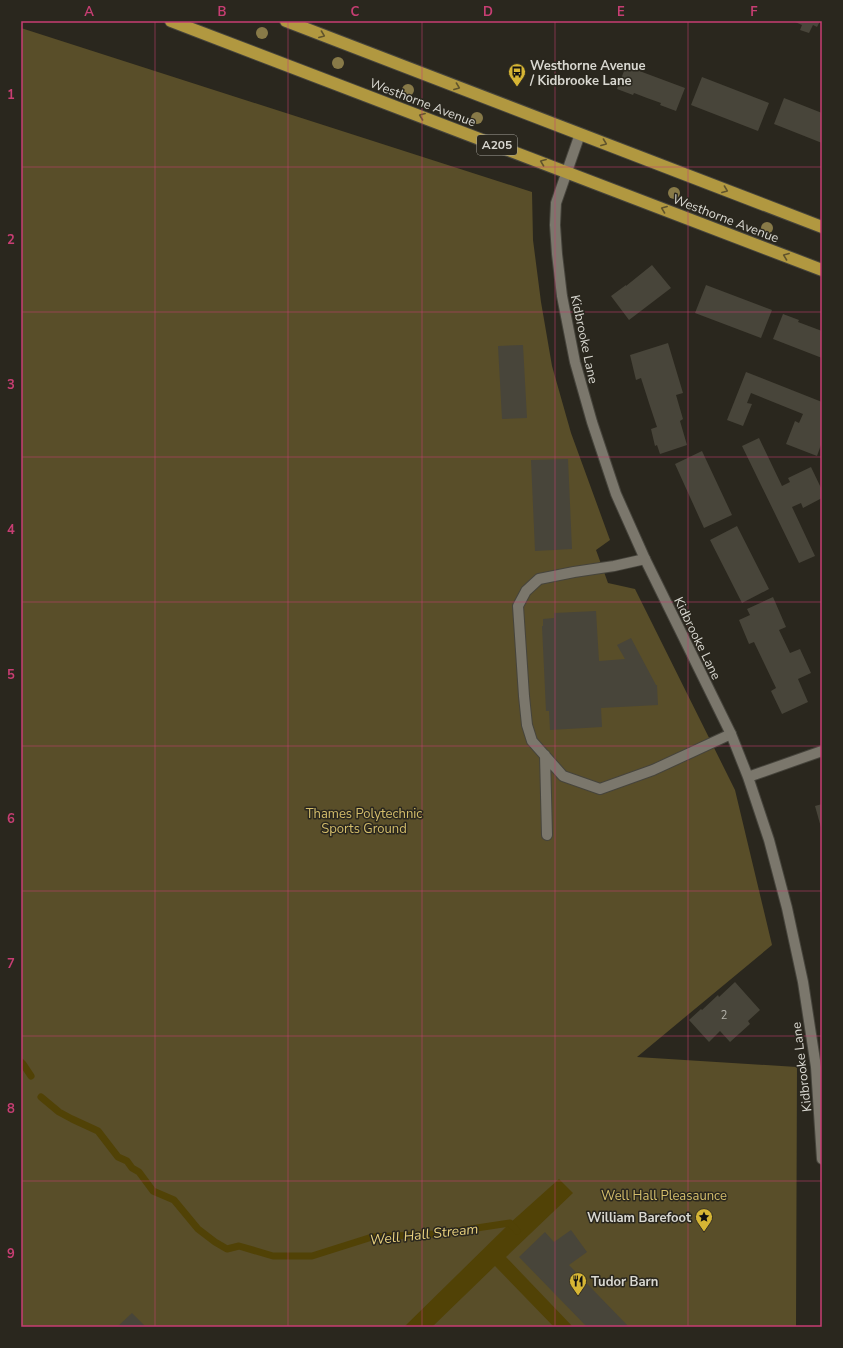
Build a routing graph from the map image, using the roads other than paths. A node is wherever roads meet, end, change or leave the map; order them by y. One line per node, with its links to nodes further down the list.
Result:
1 (172, 21): 4 (highway, Westhorne Avenue / A205, one-way to 1)
2 (286, 21): 3 (highway, Westhorne Avenue, one-way to 3)
3 (580, 134): 4 (street, Kidbrooke Lane); 5 (highway, Westhorne Avenue, one-way to 5)
4 (567, 171): 6 (highway, Westhorne Avenue / A205, one-way to 4); 7 (street, Kidbrooke Lane)
5 (822, 227)
6 (822, 270)
7 (645, 559): 8 (street, Kidbrooke Lane); 10 (street)
8 (731, 734): 10 (street); 11 (street, Kidbrooke Lane)
9 (822, 751): 11 (street)
10 (545, 755): 12 (street)
11 (748, 777): 13 (street, Kidbrooke Lane)
12 (547, 835)
13 (822, 1159)

